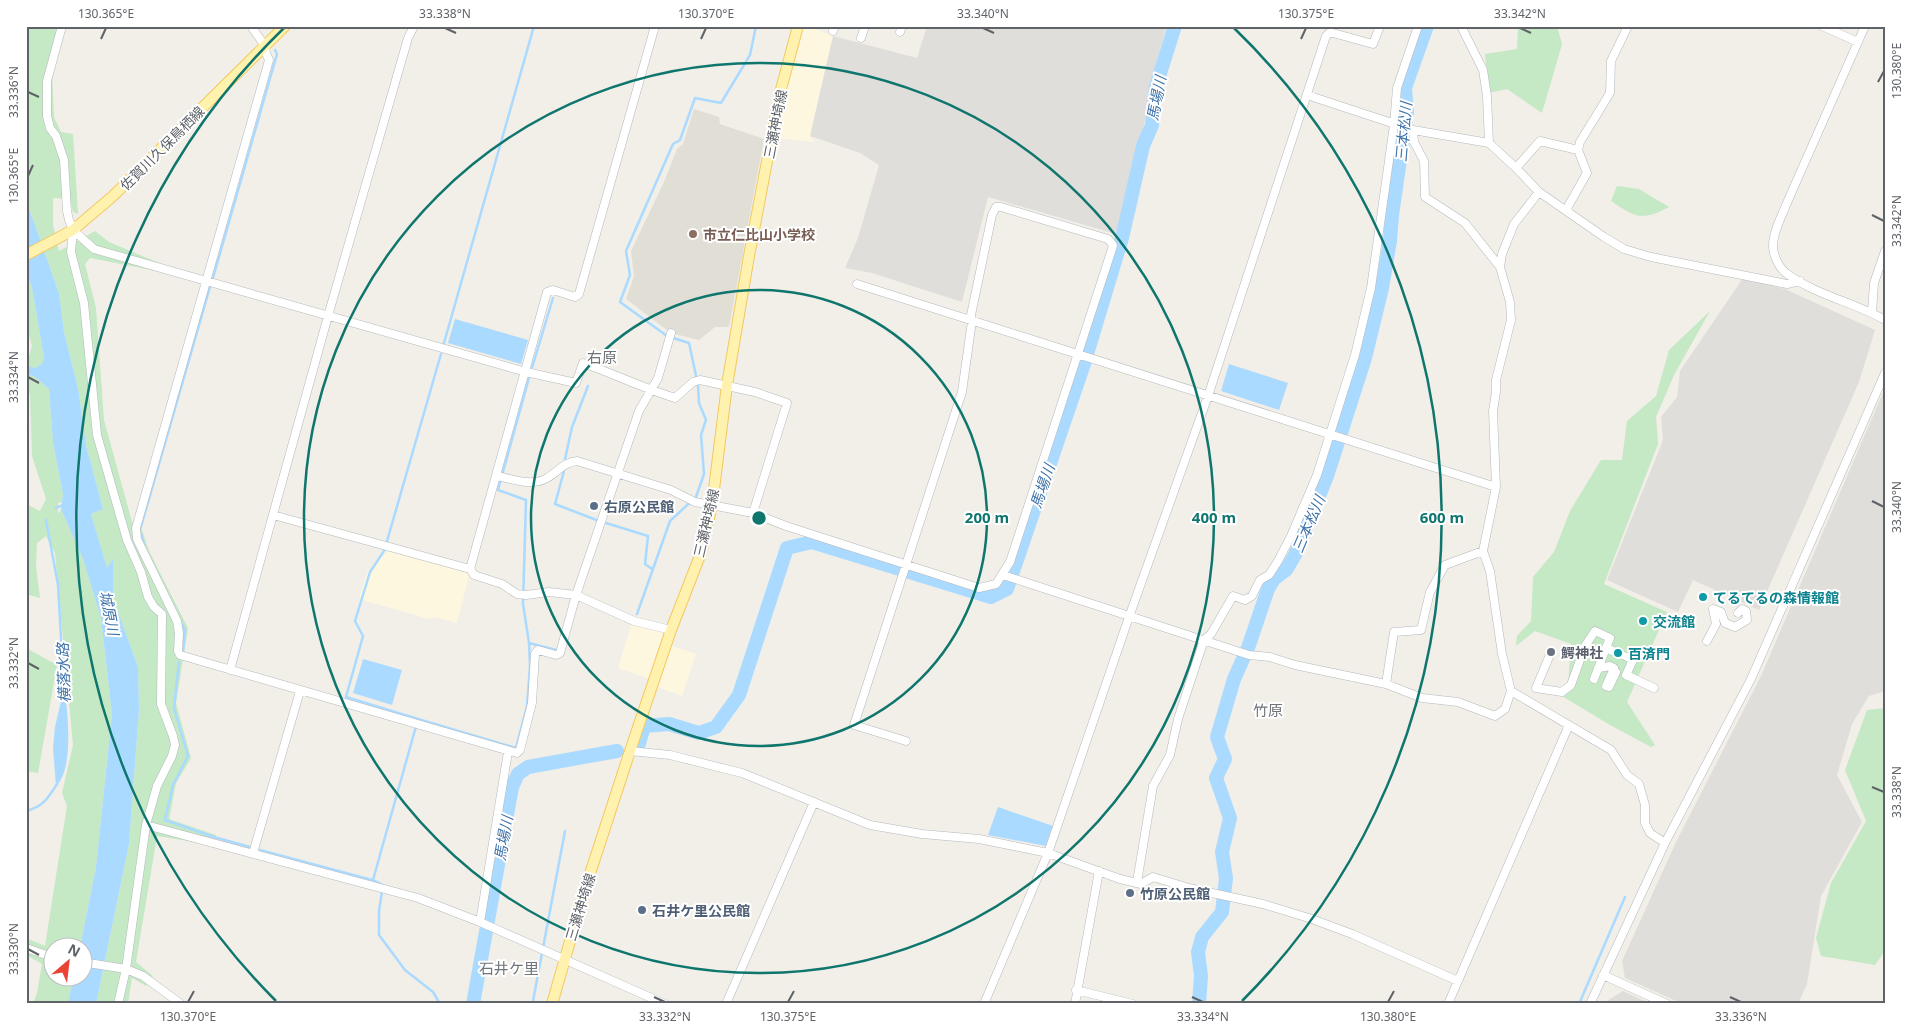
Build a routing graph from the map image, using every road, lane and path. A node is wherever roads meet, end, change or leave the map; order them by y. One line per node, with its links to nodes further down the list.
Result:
1 (62, 26): 25 (street)
2 (251, 26): 16 (street)
3 (285, 26): 16 (main road, 佐賀川久保鳥栖線)
4 (414, 26): 33 (street)
5 (656, 26): 38 (street)
6 (798, 26): 40 (main road, 三瀬神埼線)
7 (865, 26): 14 (street)
8 (1380, 26): 17 (street)
9 (1418, 26): 18 (street)
10 (1461, 26): 20 (street)
11 (1628, 26): 21 (street)
12 (1822, 26): 15 (street)
13 (1865, 26): 15 (street)
14 (860, 38)
15 (1858, 42): 30 (street)
16 (265, 46): 25 (main road, 佐賀川久保鳥栖線); 29 (street)
17 (1307, 95): 18 (street); 42 (street)
18 (1394, 125): 19 (street); 43 (street)
19 (1413, 130): 20 (street); 28 (street)
20 (1490, 143): 22 (street)
21 (1578, 150): 22 (street); 24 (street)
22 (1516, 168): 23 (street)
23 (1539, 192): 24 (street); 28 (street)
24 (1566, 210): 30 (street)
25 (70, 232): 27 (main road, 佐賀川久保鳥栖線); 29 (street); 57 (street)
26 (1885, 252): 32 (street)
27 (26, 255)
28 (1500, 267): 46 (street)
29 (206, 281): 33 (street); 55 (street)
30 (1800, 281): 32 (street)
31 (857, 284): 35 (street)
32 (1872, 313): 34 (street)
33 (328, 316): 38 (street); 49 (street)
34 (1885, 320)
35 (972, 321): 37 (street); 37 (street); 51 (street)
36 (671, 333): 41 (street)
37 (1078, 355): 42 (street); 53 (street)
38 (526, 372): 41 (street); 45 (street)
39 (1885, 374): 78 (street)
40 (727, 385): 41 (street); 47 (main road, 三瀬神埼線); 48 (street)
41 (650, 390): 44 (street)
42 (1208, 396): 43 (street); 58 (street)
43 (1331, 435): 46 (street); 60 (street)
44 (618, 474): 45 (street); 47 (street); 54 (street)
45 (497, 476): 52 (street)
46 (1496, 487): 50 (street)
47 (712, 505): 48 (street); 59 (main road, 三瀬神埼線)
48 (753, 513): 51 (street)
49 (273, 515): 52 (street); 65 (street)
50 (1483, 551): 68 (street); 71 (street)
51 (907, 563): 53 (street); 73 (street)
52 (470, 569): 54 (street)
53 (1003, 575): 58 (street)
54 (576, 595): 59 (street); 74 (street)
55 (168, 606): 57 (street); 65 (street)
56 (1738, 613): 61 (street)
57 (162, 614): 77 (street)
58 (1130, 616): 60 (street); 80 (street)
59 (671, 630): 75 (main road, 三瀬神埼線)
60 (1204, 640): 68 (street); 82 (street)
61 (1707, 641)
62 (1606, 648): 63 (street); 64 (street); 69 (street)
63 (1549, 657)
64 (1599, 668): 66 (street); 67 (street)
65 (230, 670): 70 (street)
66 (1616, 672)
67 (1594, 679)
68 (1386, 684): 71 (street)
69 (1654, 688)
70 (300, 691): 74 (street); 79 (street)
71 (1511, 691): 72 (street)
72 (1569, 725): 78 (street); 90 (street)
73 (906, 741)
74 (508, 752): 83 (street)
75 (630, 752): 76 (street); 86 (main road, 三瀬神埼線)
76 (814, 802): 80 (street); 96 (street)
77 (146, 825): 79 (street); 88 (street)
78 (1665, 843): 89 (street)
79 (253, 853): 83 (street)
80 (1048, 853): 81 (street); 97 (street)
81 (1099, 871): 82 (street); 91 (street)
82 (1137, 882): 90 (street)
83 (480, 922): 86 (street)
84 (26, 948): 85 (street)
85 (42, 954)
86 (564, 960): 94 (main road, 三瀬神埼線); 95 (street)
87 (92, 963): 88 (street)
88 (126, 968): 92 (street); 93 (street)
89 (1603, 975): 101 (street); 102 (street)
90 (1458, 981): 100 (street)
91 (1076, 990): 98 (street); 99 (street)
92 (118, 1004)
93 (181, 1004)
94 (552, 1004)
95 (665, 1004)
96 (726, 1004)
97 (984, 1004)
98 (1075, 1004)
99 (1133, 1004)
100 (1448, 1004)
101 (1590, 1004)
102 (1668, 1004)

